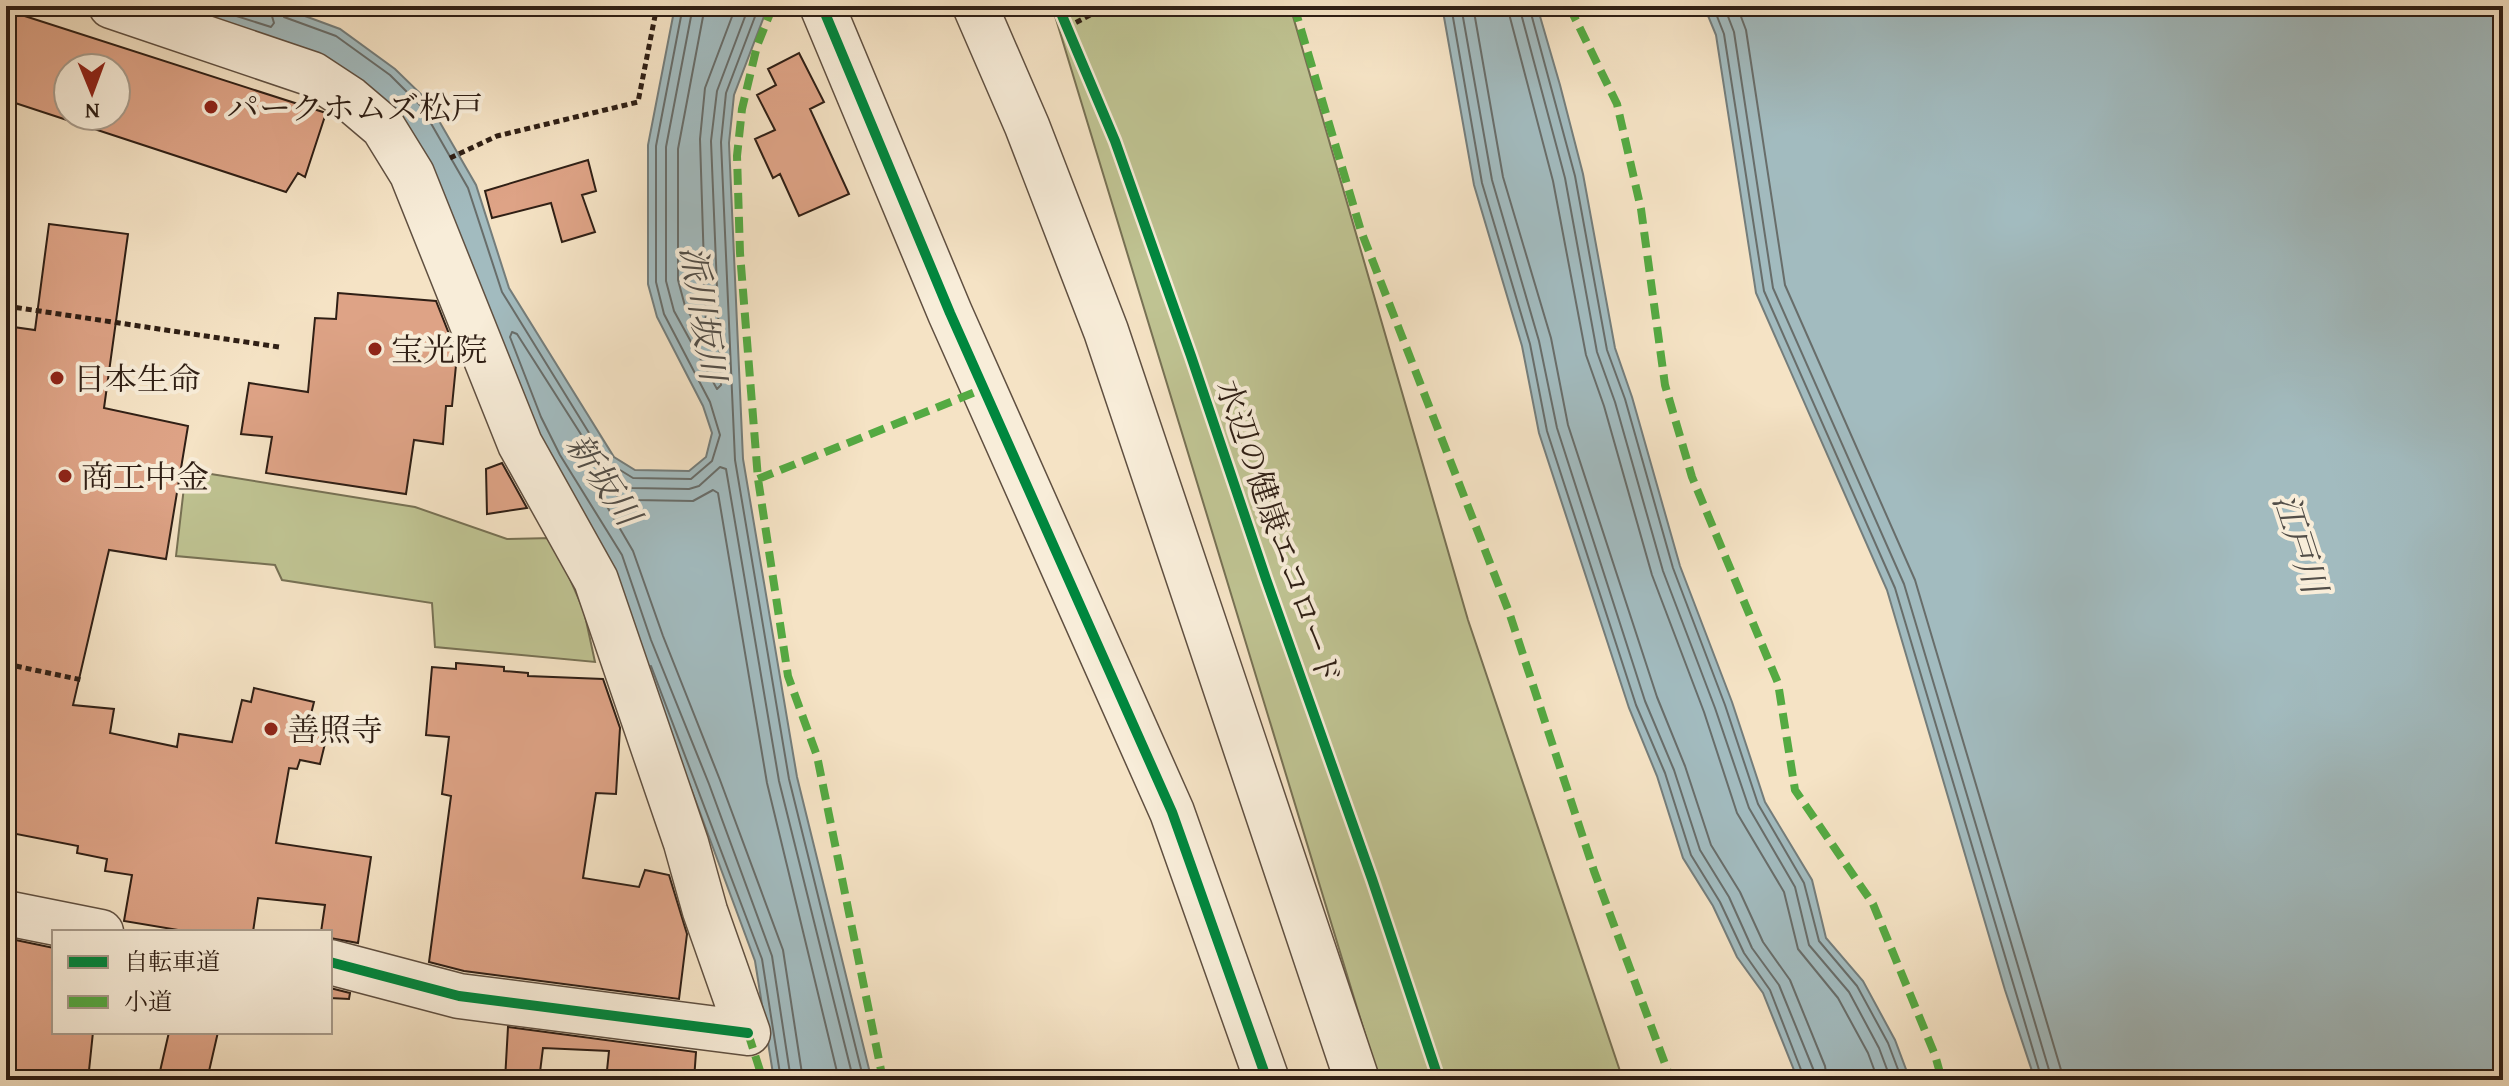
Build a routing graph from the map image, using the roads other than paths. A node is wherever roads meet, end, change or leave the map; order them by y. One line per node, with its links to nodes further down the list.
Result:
1 (111, 6): 6 (street)
2 (822, 6): 7 (street)
3 (975, 6): 8 (street)
4 (6, 913): 5 (street)
5 (91, 930)
6 (332, 963)
7 (1267, 1080)
8 (1357, 1080)

